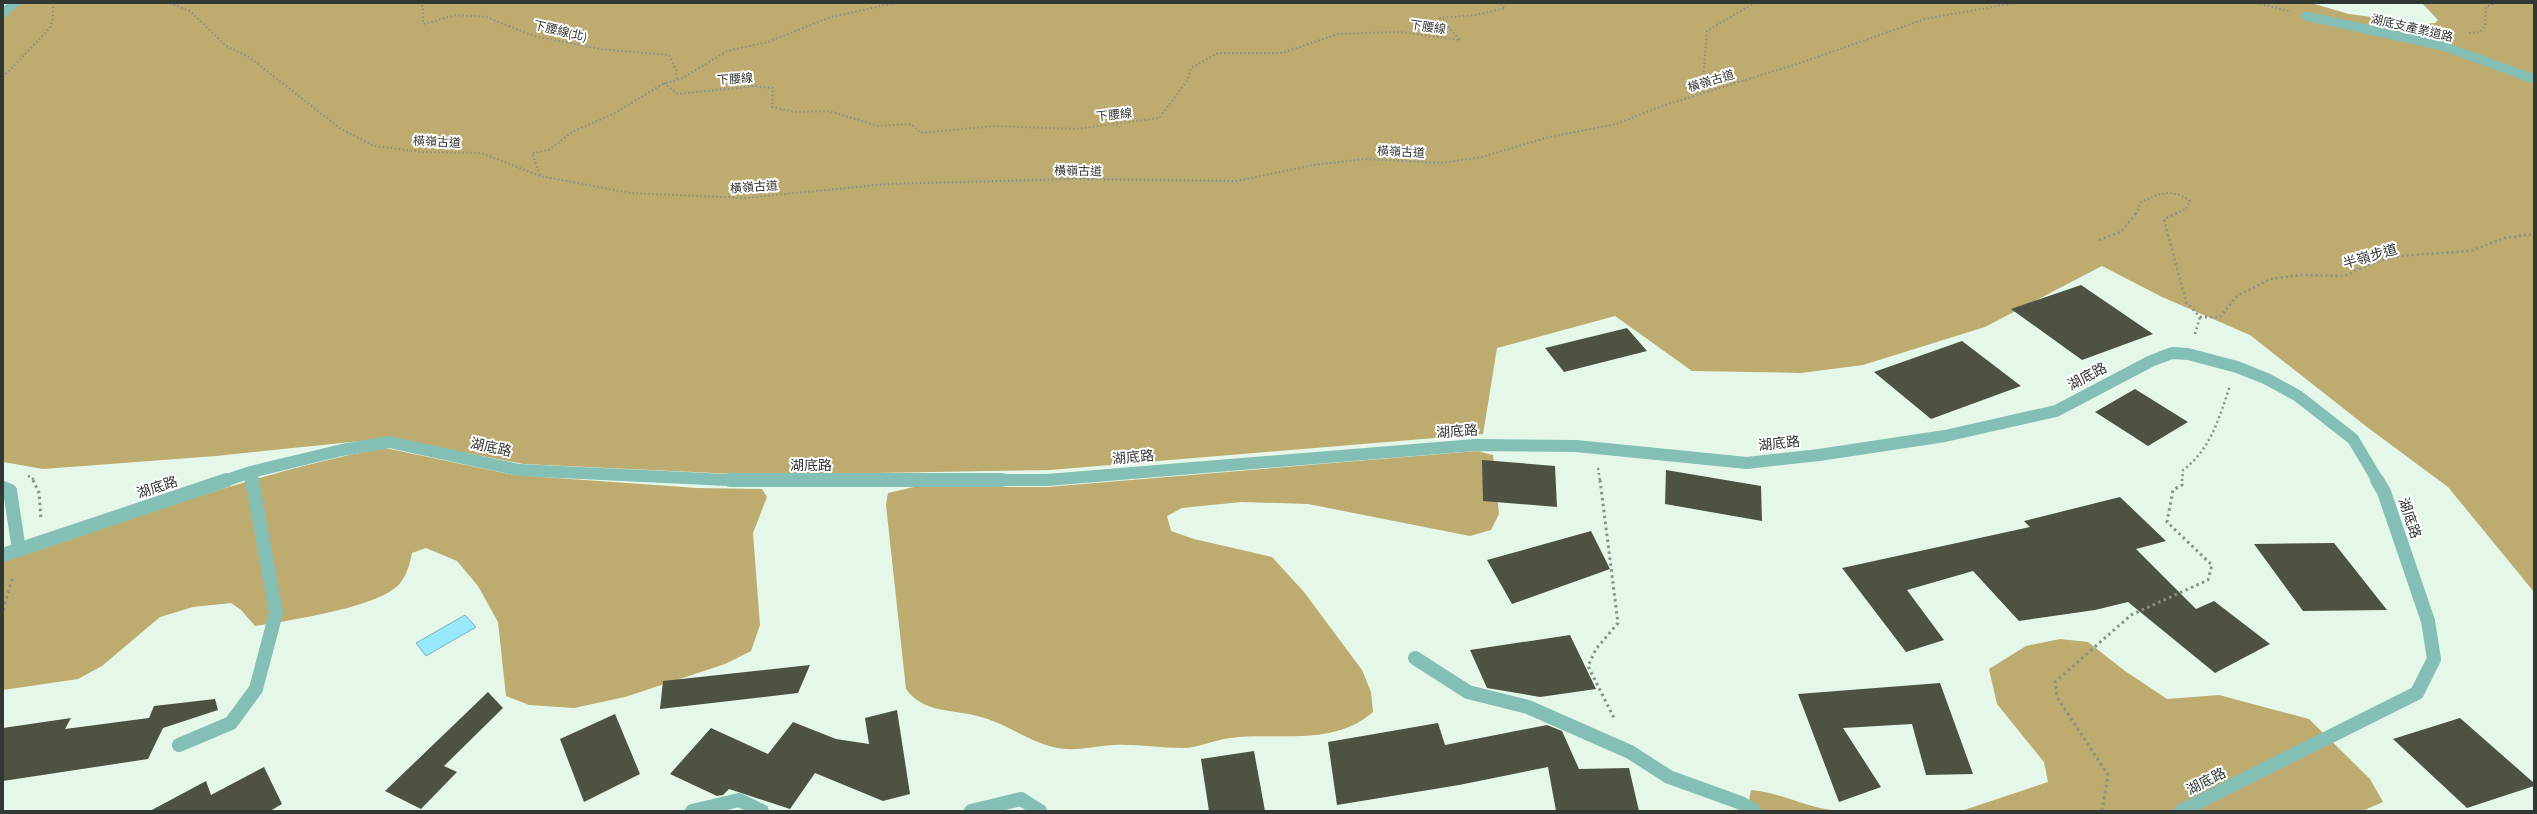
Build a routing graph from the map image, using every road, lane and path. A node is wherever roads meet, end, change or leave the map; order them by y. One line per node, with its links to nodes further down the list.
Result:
1 (16, 3): 11 (street)
2 (54, 3): 14 (path)
3 (170, 3): 19 (path, 橫嶺古道)
4 (418, 3): 16 (path, 下腰線(北))
5 (895, 3): 16 (path)
6 (1500, 3): 17 (path, 下腰線)
7 (1754, 3): 18 (path)
8 (2014, 3): 18 (path, 橫嶺古道)
9 (2256, 3): 12 (path)
10 (2495, 3): 13 (path)
11 (3, 13)
12 (2306, 16): 15 (street, 湖底支產業道路)
13 (2465, 34)
14 (3, 77)
15 (2534, 79)
16 (677, 80): 17 (path)
17 (664, 83): 19 (path)
18 (1702, 92): 19 (path, 橫嶺古道)
19 (540, 176)
20 (2534, 234): 21 (path, 半嶺步道)
21 (2099, 240)
22 (2237, 367): 24 (street, 湖底路); 37 (path); 38 (street, 湖底路)
23 (1598, 465): 31 (path)
24 (251, 472): 26 (street, 湖底路); 30 (street)
25 (3, 488): 26 (street)
26 (19, 550): 27 (street, 湖底路); 28 (path)
27 (3, 555)
28 (3, 610)
29 (1415, 658): 31 (street)
30 (179, 745)
31 (1630, 752): 36 (street)
32 (692, 811): 33 (street)
33 (762, 811)
34 (971, 811): 35 (street)
35 (1040, 811)
36 (1754, 811)
37 (2102, 811)
38 (2181, 811)

